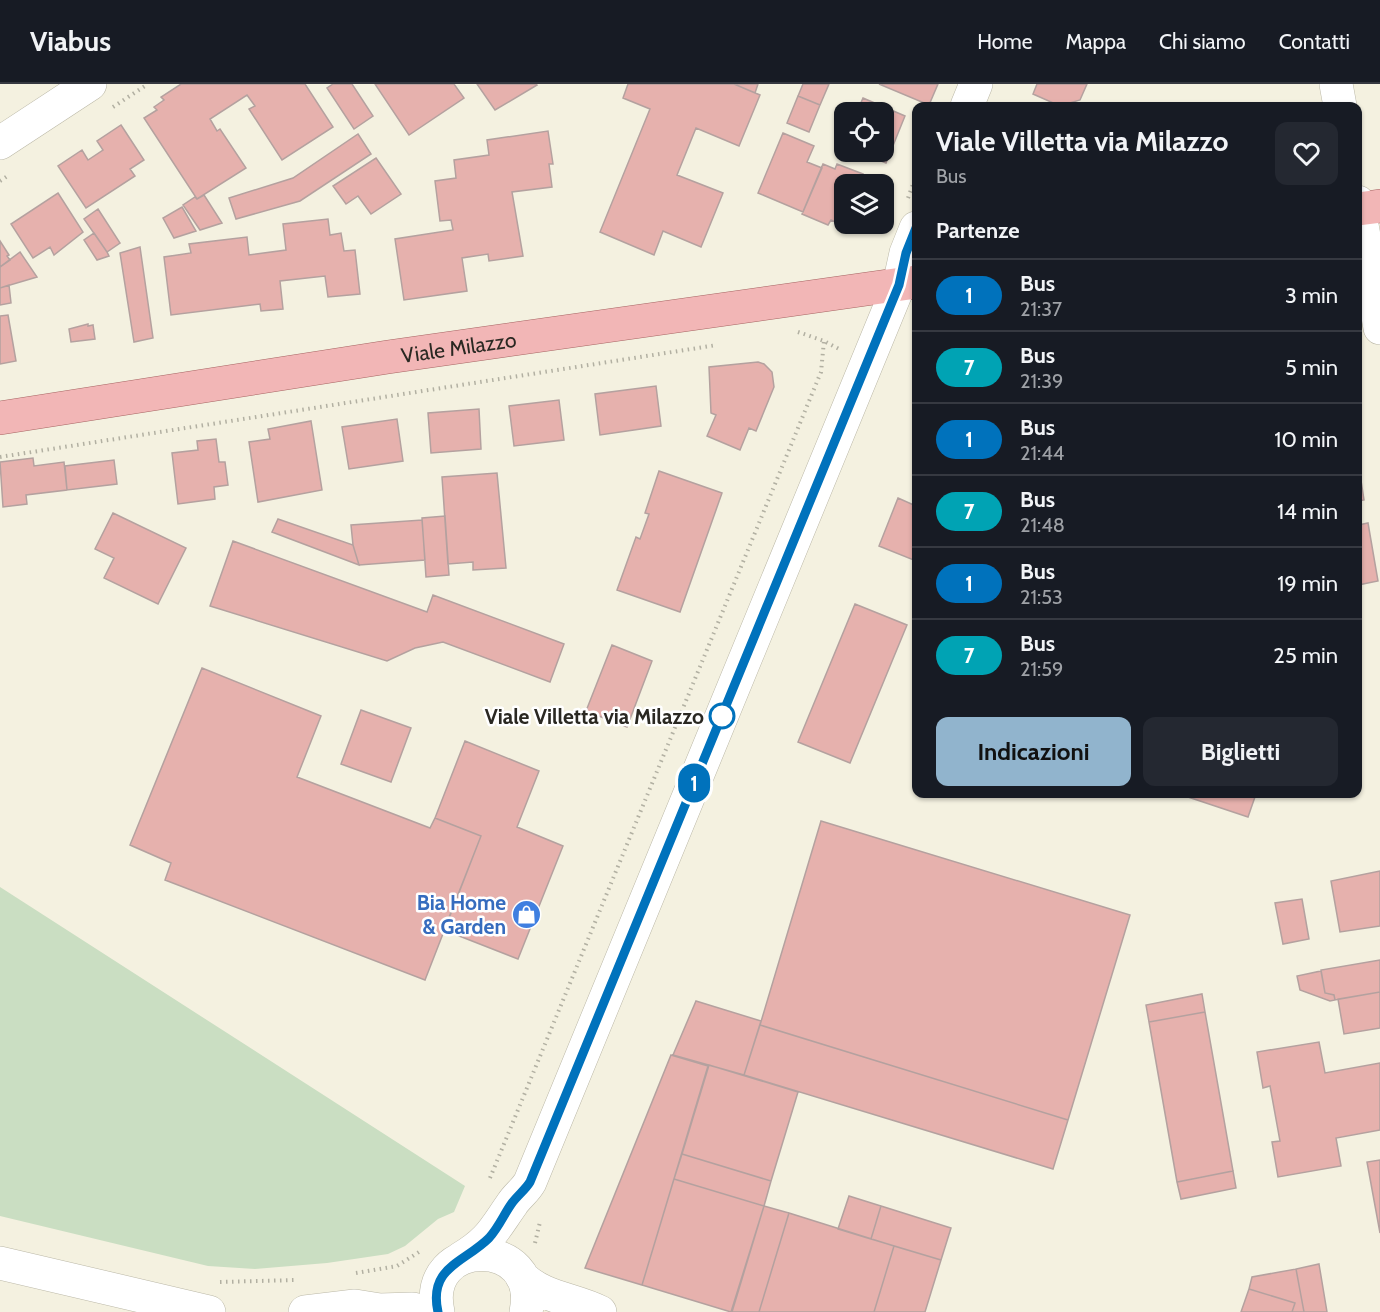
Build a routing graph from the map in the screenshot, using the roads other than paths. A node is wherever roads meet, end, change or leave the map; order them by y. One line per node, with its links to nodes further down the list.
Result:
1 (90, 84): 8 (street)
2 (976, 84): 5 (street)
3 (999, 84): 6 (street)
4 (1336, 84): 7 (street)
5 (969, 102)
6 (992, 102)
7 (1339, 102)
8 (0, 143)
9 (1363, 206): 12 (street)
10 (912, 238): 11 (street)
11 (911, 277): 13 (main road, Viale Milazzo); 14 (street)
12 (1380, 328)
13 (0, 418)
14 (530, 1182): 15 (street); 17 (street)
15 (456, 1262): 17 (street); 19 (street); 22 (street)
16 (0, 1263): 18 (street)
17 (522, 1276): 23 (street); 24 (street)
18 (203, 1304)
19 (350, 1307): 20 (street); 21 (street)
20 (305, 1312)
21 (427, 1312)
22 (438, 1312)
23 (526, 1312)
24 (600, 1312)

